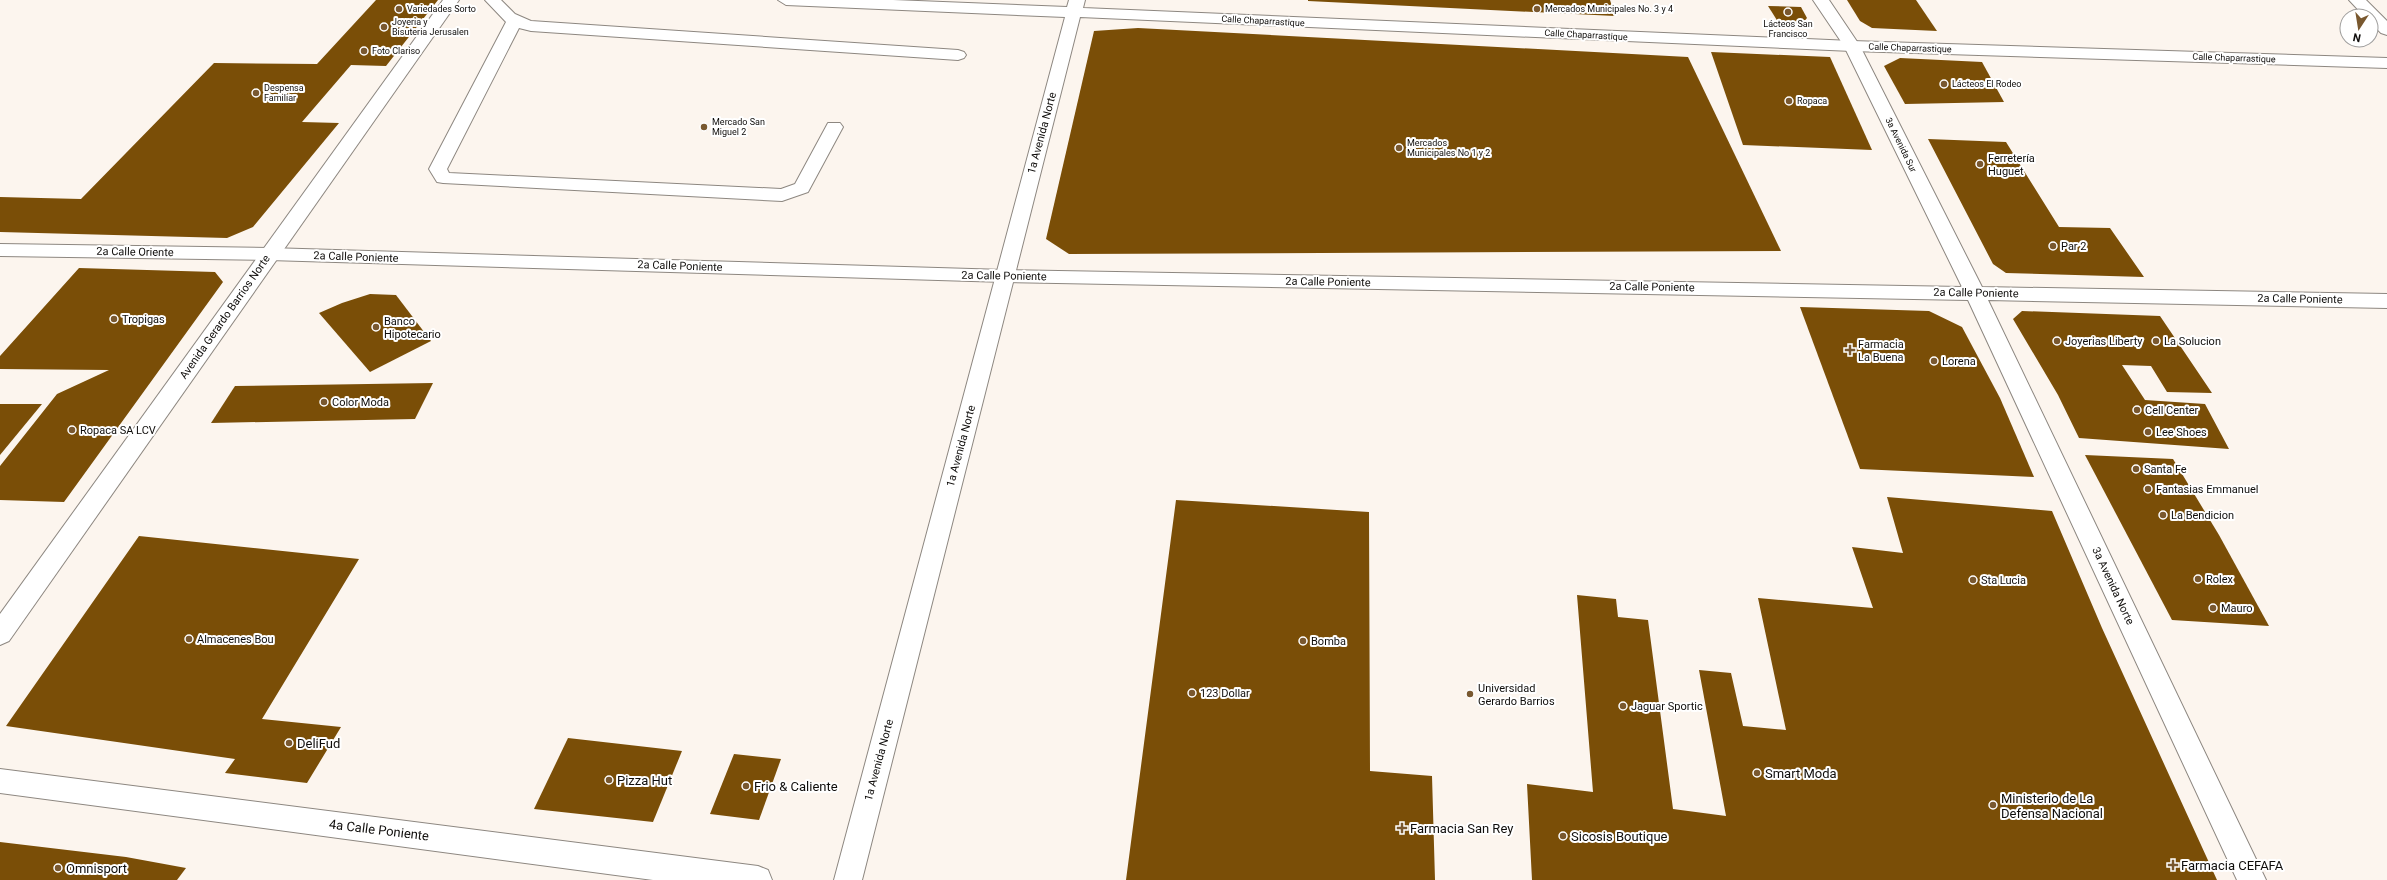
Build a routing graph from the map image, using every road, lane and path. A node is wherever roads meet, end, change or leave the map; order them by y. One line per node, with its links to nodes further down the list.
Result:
1 (451, 0): 14 (street, Avenida Gerardo Barrios Norte)
2 (493, 0): 7 (street)
3 (786, 0): 6 (street, Calle Chaparrastique)
4 (1822, 0): 9 (street, 3a Avenida Sur)
5 (2357, 0): 8 (street)
6 (1075, 6): 9 (street, Calle Chaparrastique); 15 (street, 1a Avenida Norte)
7 (514, 22): 10 (street); 12 (street)
8 (2387, 30)
9 (1852, 46): 11 (street, Calle Chaparrastique); 16 (street, 3a Avenida Sur)
10 (958, 56)
11 (2387, 63)
12 (834, 127)
13 (0, 250): 14 (street, 2a Calle Oriente)
14 (269, 254): 15 (street, 2a Calle Poniente); 18 (street, Avenida Gerardo Barrios Norte)
15 (1005, 276): 16 (street, 2a Calle Poniente); 21 (street, 1a Avenida Norte)
16 (1975, 293): 17 (street, 2a Calle Poniente); 22 (street, 3a Avenida Norte)
17 (2387, 301)
18 (0, 634)
19 (0, 780): 20 (street, 4a Calle Poniente)
20 (758, 880)
21 (848, 880)
22 (2252, 880)

